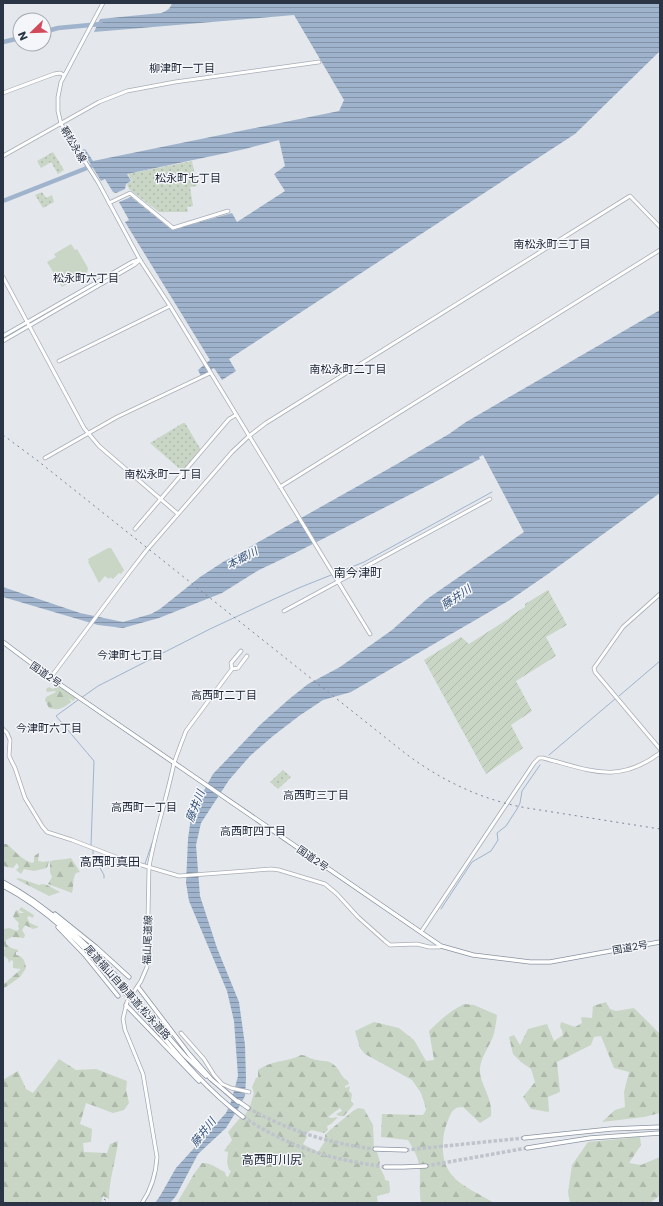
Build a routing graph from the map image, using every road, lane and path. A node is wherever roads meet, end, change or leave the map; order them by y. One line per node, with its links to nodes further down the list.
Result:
1 (104, 3): 3 (street, 鞆松永線)
2 (319, 62): 5 (street)
3 (64, 76): 4 (street); 5 (street, 鞆松永線)
4 (3, 93)
5 (62, 124): 6 (street); 7 (street, 鞆松永線)
6 (3, 156)
7 (109, 203): 8 (street); 11 (street, 鞆松永線)
8 (228, 211)
9 (660, 227): 22 (street)
10 (660, 250): 24 (street)
11 (140, 260): 13 (street, 鞆松永線); 14 (street); 15 (street)
12 (3, 277): 14 (street)
13 (170, 306): 18 (street); 19 (street, 鞆松永線)
14 (28, 322): 15 (street); 16 (street)
15 (29, 326): 17 (street); 21 (street)
16 (3, 336)
17 (3, 341)
18 (59, 361)
19 (210, 372): 20 (street, 鞆松永線); 21 (street)
20 (236, 415): 22 (street, 鞆松永線); 25 (street)
21 (89, 433): 23 (street); 25 (street)
22 (249, 436): 24 (street, 鞆松永線); 27 (street)
23 (45, 458)
24 (280, 487): 29 (street, 鞆松永線)
25 (160, 499): 27 (street); 28 (street)
26 (490, 499): 29 (street)
27 (178, 514): 37 (street)
28 (135, 529)
29 (338, 582): 31 (street); 32 (street, 鞆松永線)
30 (660, 594): 39 (street)
31 (284, 611)
32 (370, 634)
33 (3, 642): 37 (highway, 国道2号)
34 (241, 651): 36 (street)
35 (247, 656): 36 (street)
36 (232, 669): 41 (street, 福山尾道線)
37 (51, 677): 41 (highway, 国道2号)
38 (3, 729): 42 (street)
39 (660, 749)
40 (660, 753): 47 (street)
41 (174, 763): 42 (street, 福山尾道線); 47 (highway, 国道2号)
42 (149, 867): 49 (street); 52 (street, 福山尾道線)
43 (3, 882): 46 (highway, 尾道福山自動車道;松永道路)
44 (3, 886): 45 (highway, 尾道福山自動車道;松永道路)
45 (19, 896): 51 (highway, 尾道福山自動車道;松永道路); 53 (highway)
46 (30, 899): 50 (highway); 51 (highway, 尾道福山自動車道;松永道路)
47 (421, 932): 49 (highway, 国道2号)
48 (660, 942): 49 (highway, 国道2号)
49 (441, 946)
50 (129, 978)
51 (118, 980): 55 (highway, 尾道福山自動車道;松永道路, bridge)
52 (138, 986): 54 (street, 福山尾道線); 57 (highway)
53 (118, 996)
54 (126, 1005): 58 (highway); 70 (street, 福山尾道線)
55 (144, 1011): 57 (highway, 尾道福山自動車道;松永道路); 58 (highway, 尾道福山自動車道;松永道路)
56 (181, 1033): 59 (street)
57 (196, 1064): 60 (highway, 尾道福山自動車道;松永道路)
58 (189, 1070): 61 (highway, 尾道福山自動車道;松永道路)
59 (249, 1092)
60 (248, 1108)
61 (243, 1117)
62 (660, 1127): 64 (highway)
63 (660, 1133): 65 (highway)
64 (524, 1138)
65 (527, 1148)
66 (374, 1149): 67 (highway)
67 (406, 1150)
68 (426, 1166): 69 (highway)
69 (385, 1167)
70 (142, 1203)

